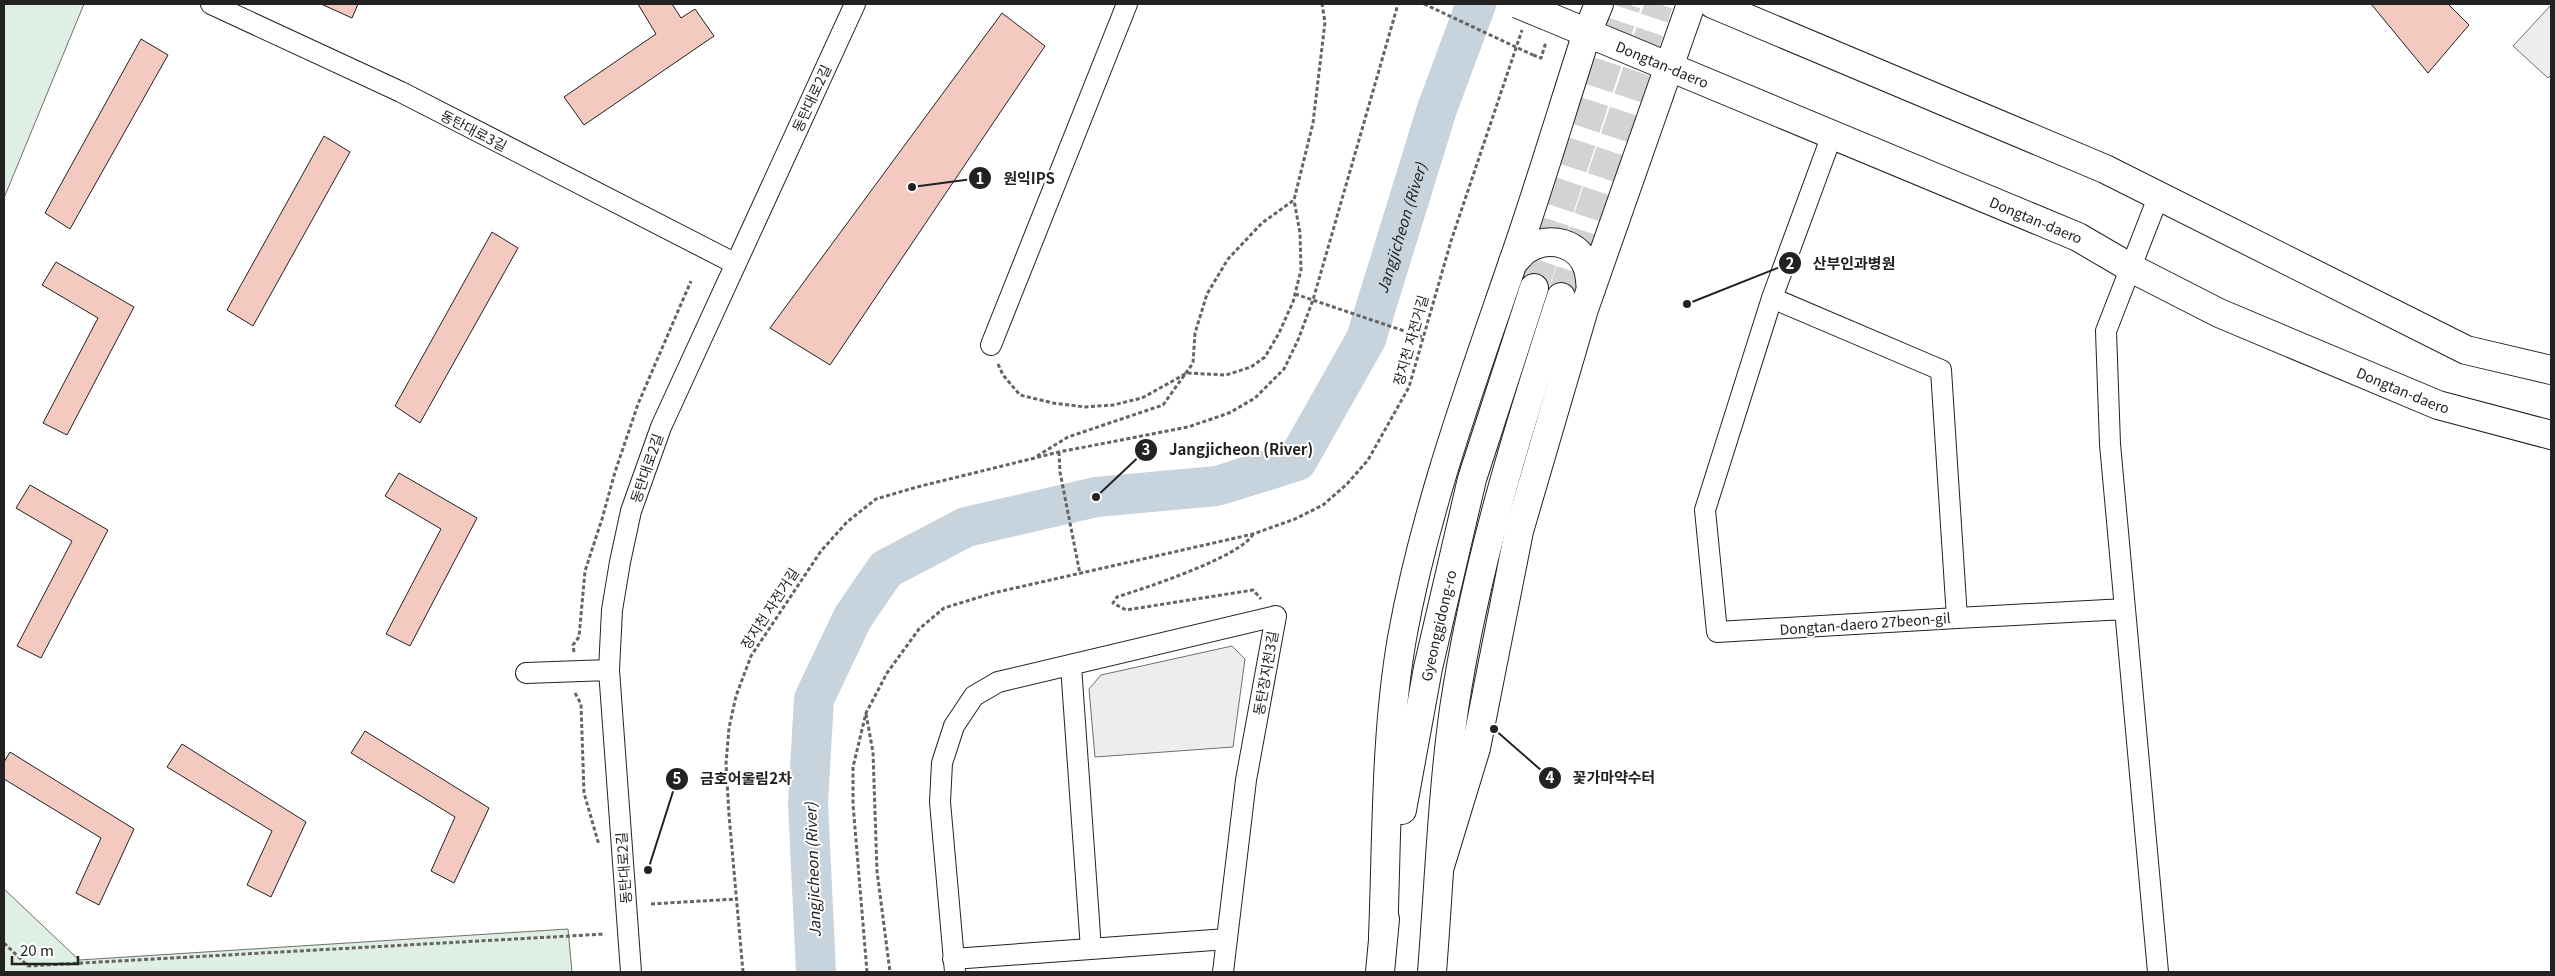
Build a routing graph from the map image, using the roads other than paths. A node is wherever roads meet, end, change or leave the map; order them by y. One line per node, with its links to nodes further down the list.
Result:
1 (211, 4): 13 (street, 동탄대로3길)
2 (855, 4): 13 (street, 동탄대로2길)
3 (1125, 4): 19 (street)
4 (1599, 4): 8 (main road)
5 (1691, 4): 9 (main road)
6 (1713, 4): 11 (main road)
7 (1530, 14): 8 (main road, Dongtan-daero)
8 (1587, 33): 9 (main road, Dongtan-daero); 12 (main road)
9 (1668, 67): 10 (main road, Dongtan-daero); 16 (main road)
10 (1832, 135): 14 (main road, Dongtan-daero); 18 (street, Dongtan-daero 27beon-gil)
11 (2160, 196): 14 (street); 20 (main road)
12 (1513, 262): 16 (main road); 28 (main road)
13 (734, 263): 25 (street, 동탄대로2길)
14 (2131, 268): 21 (main road, Dongtan-daero); 22 (street)
15 (1534, 288): 28 (main road, Gyeonggidong-ro)
16 (1591, 289): 27 (main road)
17 (1561, 297): 27 (main road, Gyeonggidong-ro)
18 (1772, 298): 23 (street, Dongtan-daero 27beon-gil); 23 (street, Dongtan-daero 27beon-gil)
19 (990, 345)
20 (2551, 370)
21 (2551, 435)
22 (2125, 609): 23 (street); 36 (street)
23 (1957, 618)
24 (1071, 666): 29 (street, 동탄장지천3길); 30 (street); 31 (street, 동탄장지천3길)
25 (609, 670): 26 (street); 32 (street, 동탄대로2길)
26 (526, 673)
27 (1440, 866): 35 (main road, Gyeonggidong-ro)
28 (1383, 937): 34 (main road, Gyeonggidong-ro)
29 (1227, 939): 30 (street, 동탄장지천3길); 33 (street, 동탄장지천3길)
30 (1091, 949): 31 (street, 동탄장지천3길)
31 (954, 965)
32 (631, 972)
33 (1223, 972)
34 (1380, 972)
35 (1432, 972)
36 (2158, 972)

